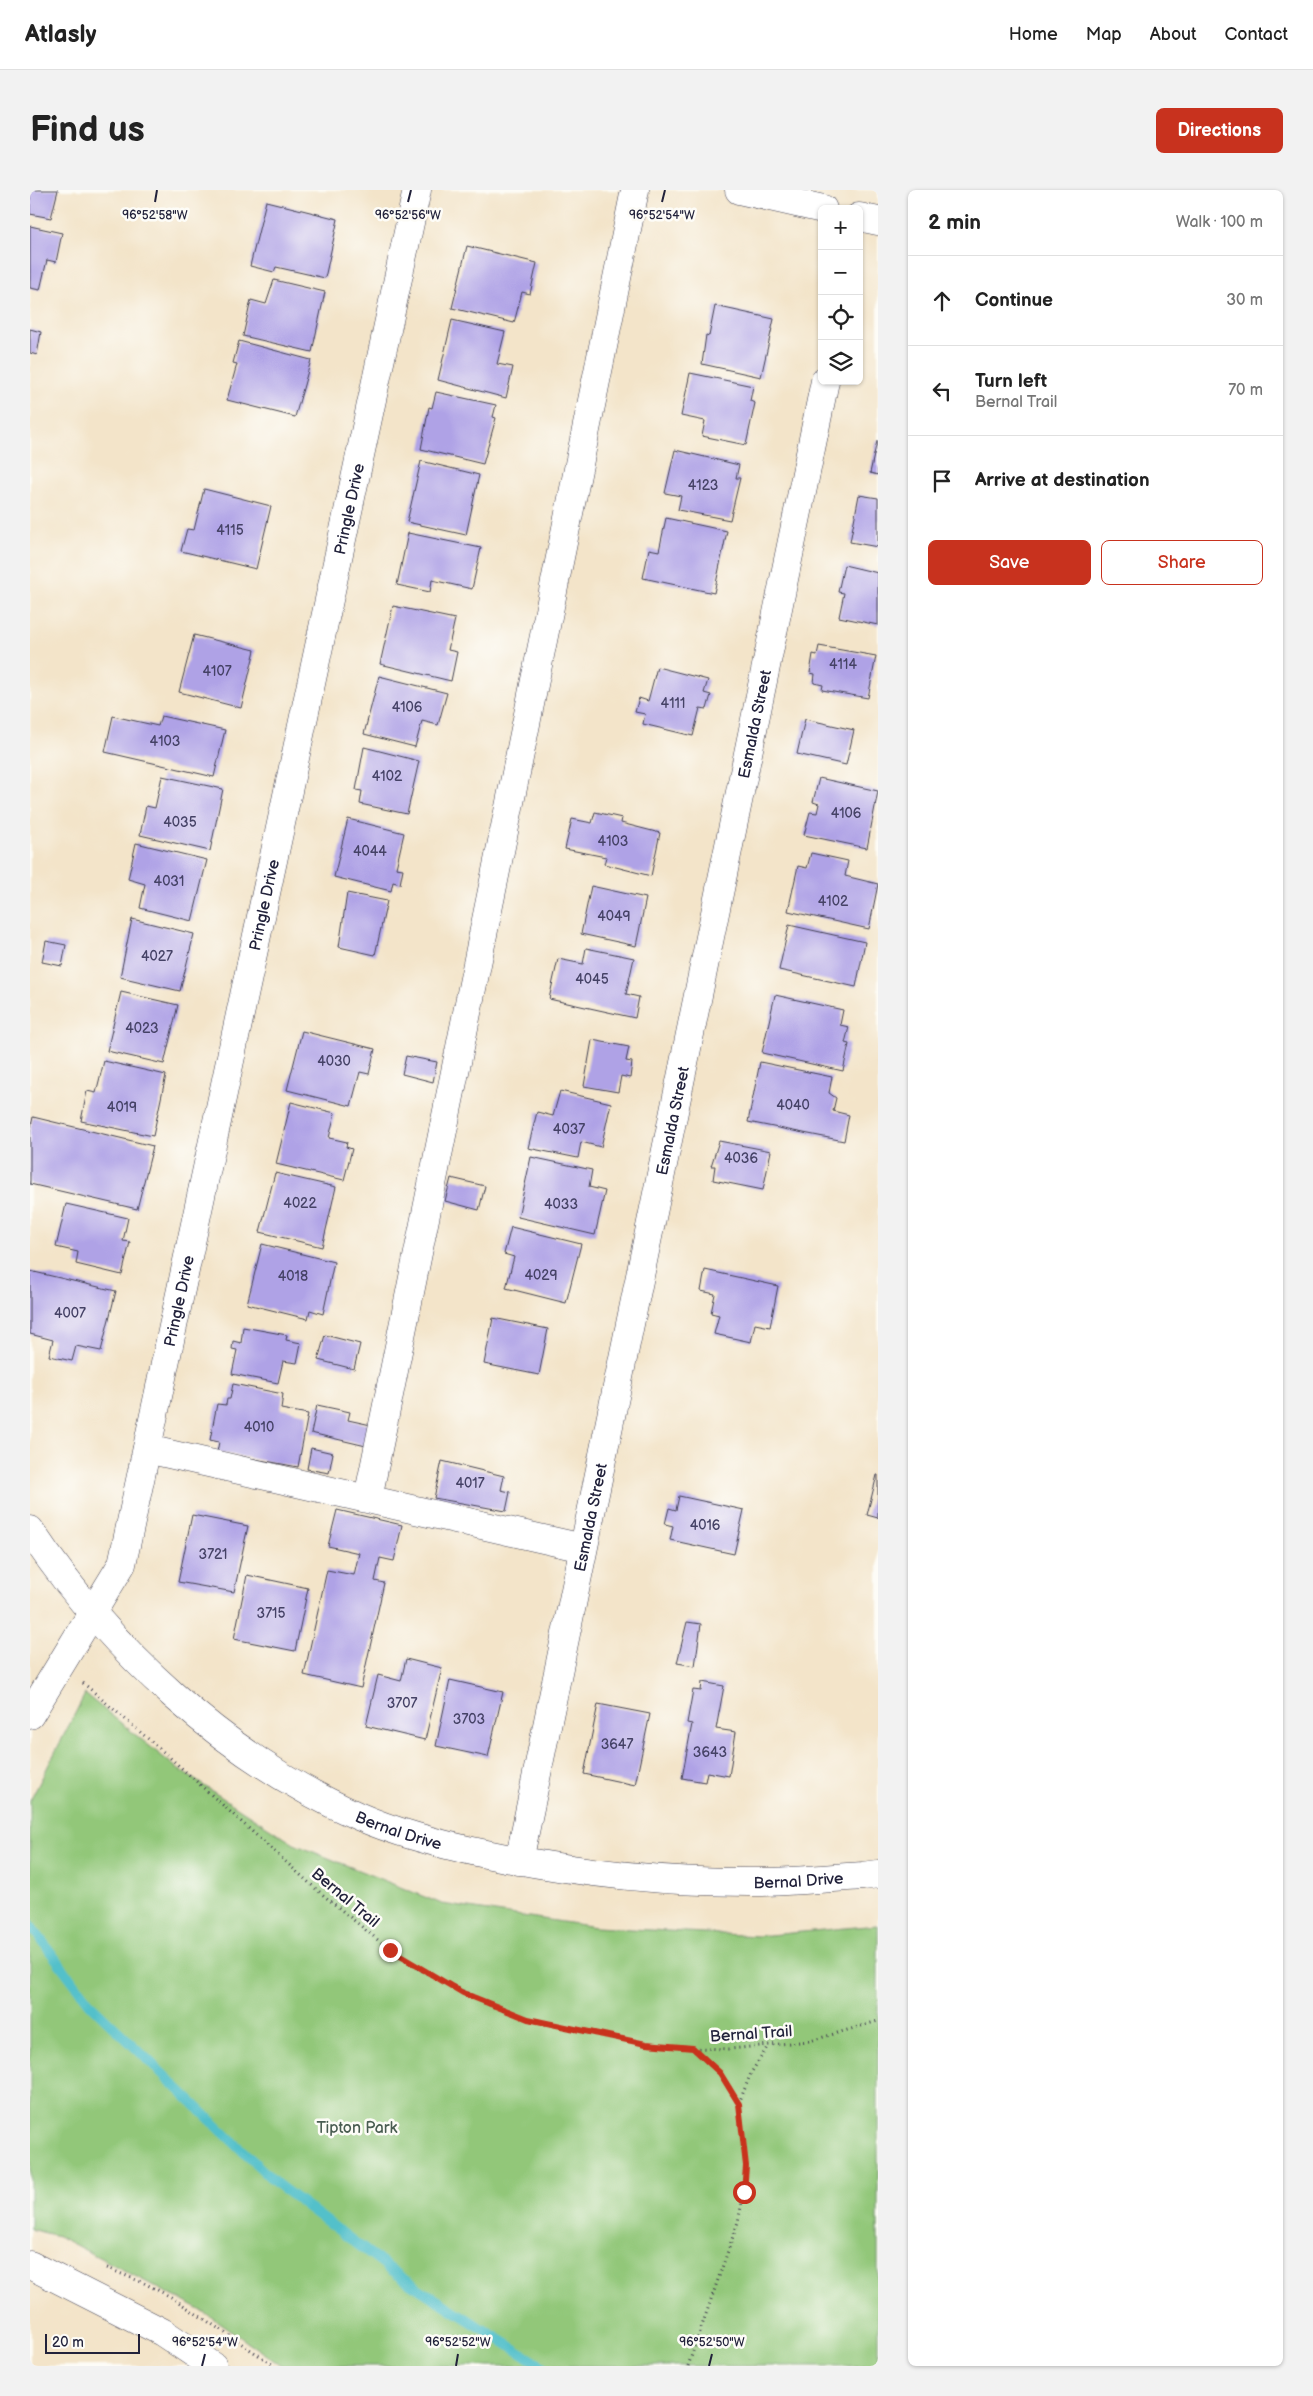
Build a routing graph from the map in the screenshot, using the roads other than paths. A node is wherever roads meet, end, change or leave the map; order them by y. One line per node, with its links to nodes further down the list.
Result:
1 (417, 190): 8 (street, Pringle Drive)
2 (635, 190): 9 (street)
3 (739, 190): 4 (street)
4 (818, 208)
5 (863, 218): 6 (street)
6 (878, 221)
7 (824, 385): 11 (street, Esmalda Street)
8 (147, 1449): 9 (street); 12 (street, Pringle Drive)
9 (368, 1498): 11 (street)
10 (30, 1530): 12 (street, Bernal Drive)
11 (583, 1548): 14 (street, Esmalda Street)
12 (92, 1612): 13 (street, Pringle Drive); 14 (street, Bernal Drive)
13 (35, 1707)
14 (519, 1861): 15 (street, Bernal Drive)
15 (878, 1874)
16 (30, 2265): 17 (street)
17 (213, 2366)

